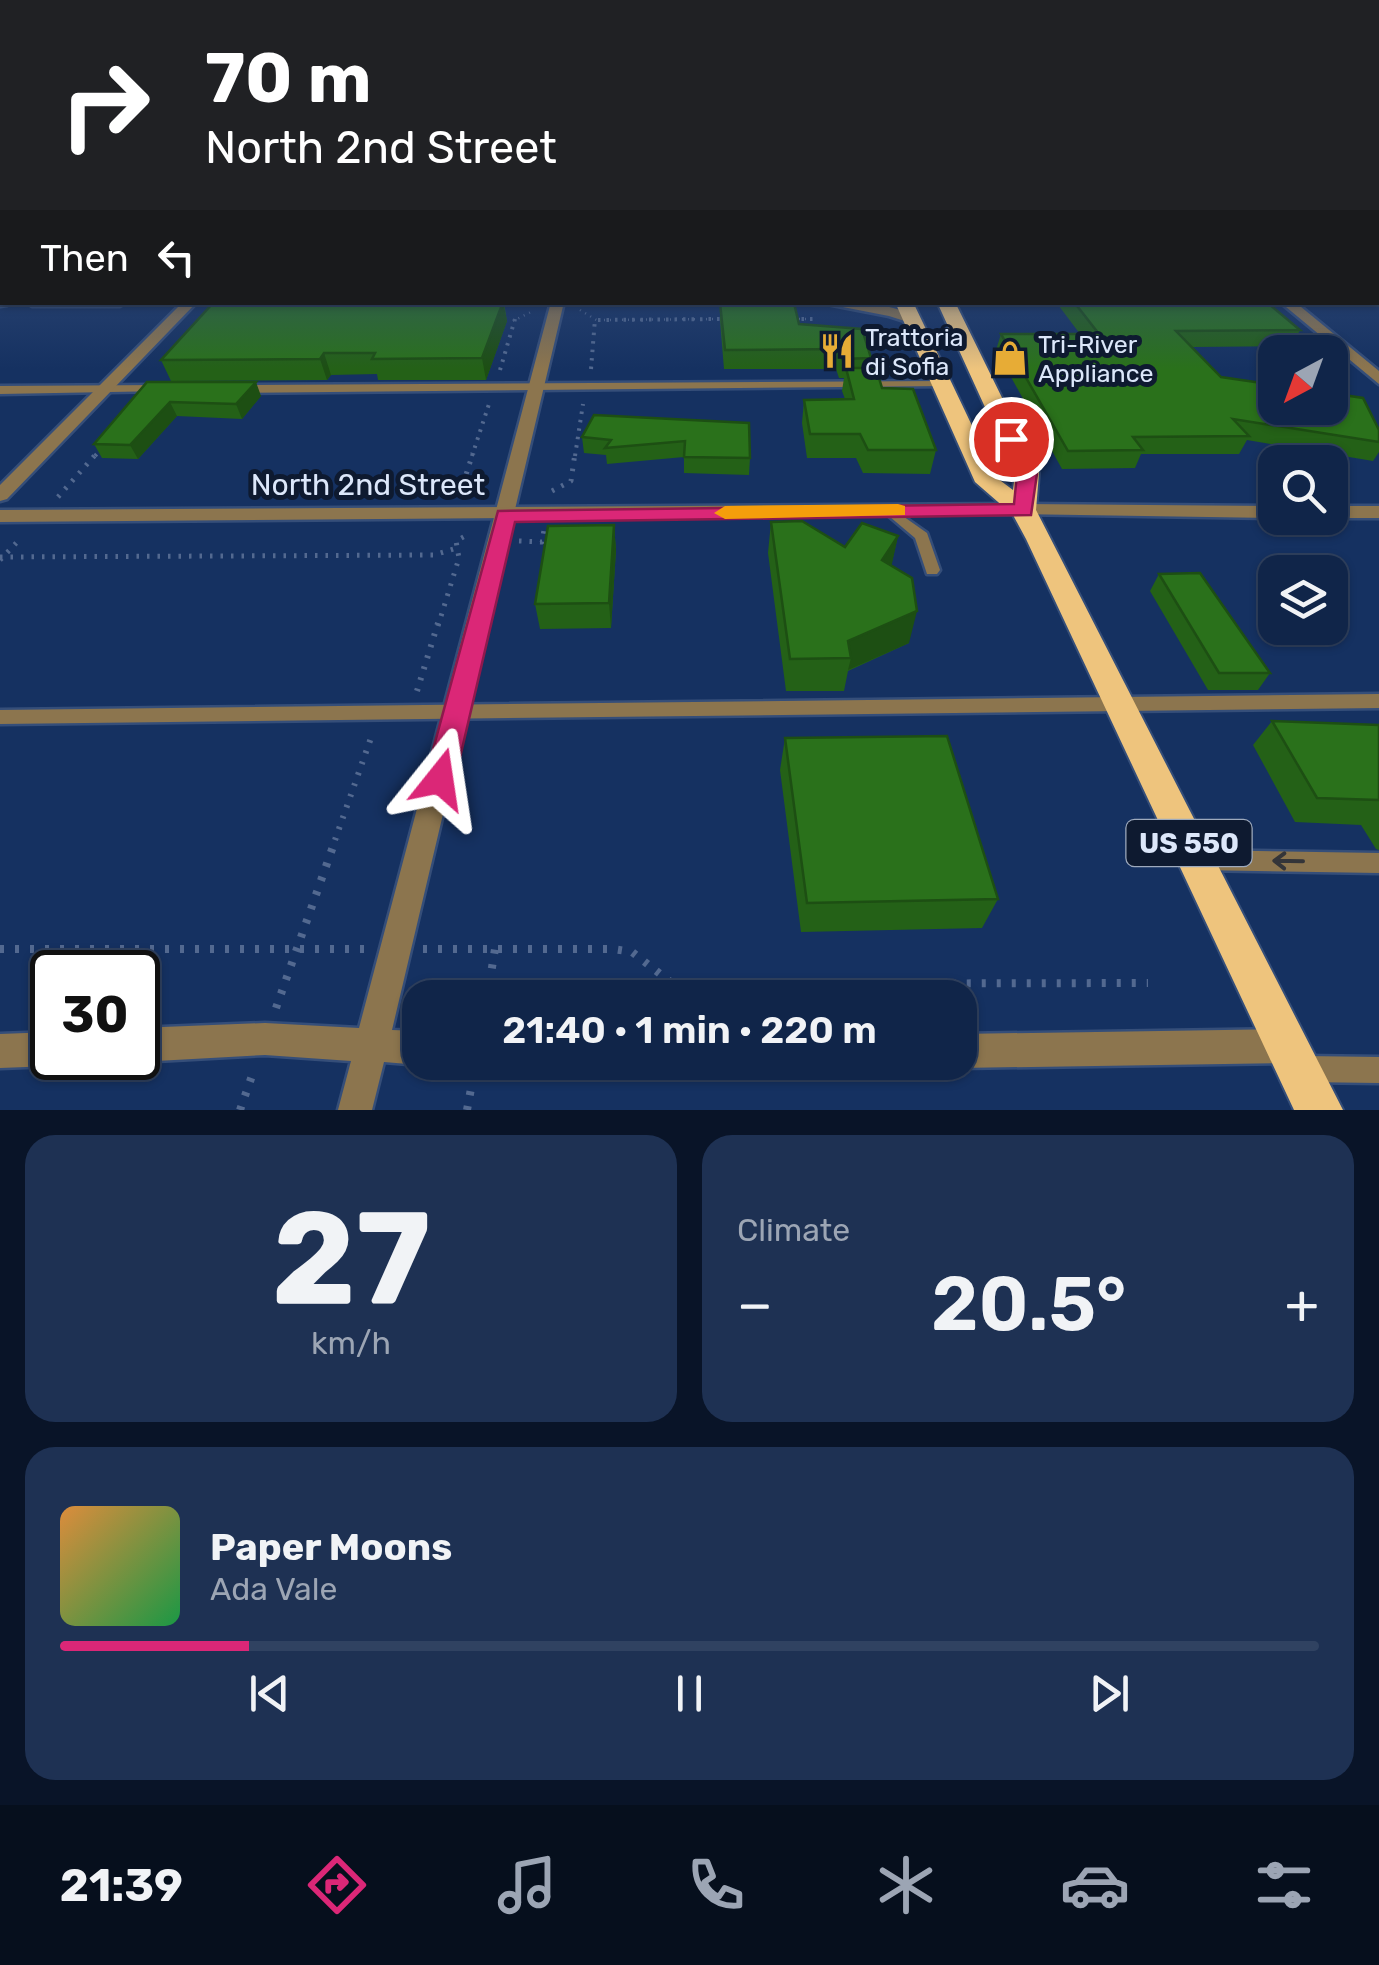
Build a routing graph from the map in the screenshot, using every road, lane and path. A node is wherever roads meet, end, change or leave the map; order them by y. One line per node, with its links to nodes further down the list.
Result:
1 (188, 305): 14 (street)
2 (843, 305): 6 (street)
3 (947, 305): 25 (highway, US 550)
4 (1290, 305): 12 (street)
5 (546, 306): 11 (path); 17 (street)
6 (910, 311): 13 (highway, US 550)
7 (738, 319): 10 (path)
8 (776, 319): 9 (path)
9 (830, 319)
10 (598, 320)
11 (497, 379)
12 (1379, 379)
13 (940, 384): 17 (lane); 25 (highway, US 550)
14 (101, 389): 15 (lane); 18 (lane); 23 (street)
15 (174, 389)
16 (228, 389): 17 (lane)
17 (538, 389): 32 (street)
18 (0, 390)
19 (493, 394): 21 (path)
20 (106, 444): 24 (path)
21 (451, 494)
22 (77, 495): 24 (path)
23 (0, 496)
24 (59, 496): 31 (path)
25 (1024, 510): 26 (street, North 2nd Street); 27 (street, North 2nd Street); 37 (highway, US 550)
26 (890, 511): 32 (street, North 2nd Street); 35 (lane)
27 (1258, 512)
28 (1348, 512): 29 (street)
29 (1379, 512)
30 (0, 516): 31 (street, North 2nd Street)
31 (41, 516): 32 (street, North 2nd Street); 34 (path)
32 (506, 516): 38 (street)
33 (457, 548): 34 (path)
34 (1, 558)
35 (932, 570)
36 (1379, 702): 37 (lane)
37 (1120, 703): 38 (lane); 41 (highway, US 550)
38 (458, 711): 39 (lane); 44 (street)
39 (379, 712): 40 (lane); 43 (path)
40 (0, 717)
41 (1198, 860): 42 (lane, one-way to 41); 56 (highway, US 550)
42 (1379, 863)
43 (297, 948): 44 (path); 45 (path); 49 (path)
44 (396, 948): 46 (path); 51 (street)
45 (0, 949)
46 (496, 949): 47 (path); 48 (path)
47 (490, 980)
48 (1148, 984)
49 (265, 1040): 50 (street); 51 (street); 59 (path)
50 (160, 1044)
51 (368, 1045): 52 (street); 60 (street)
52 (402, 1047)
53 (30, 1049): 54 (street)
54 (0, 1051)
55 (977, 1051): 56 (street)
56 (1294, 1058): 57 (lane); 62 (highway, US 550)
57 (1379, 1070)
58 (473, 1080): 61 (path)
59 (240, 1110)
60 (354, 1110)
61 (467, 1110)
62 (1319, 1110)

